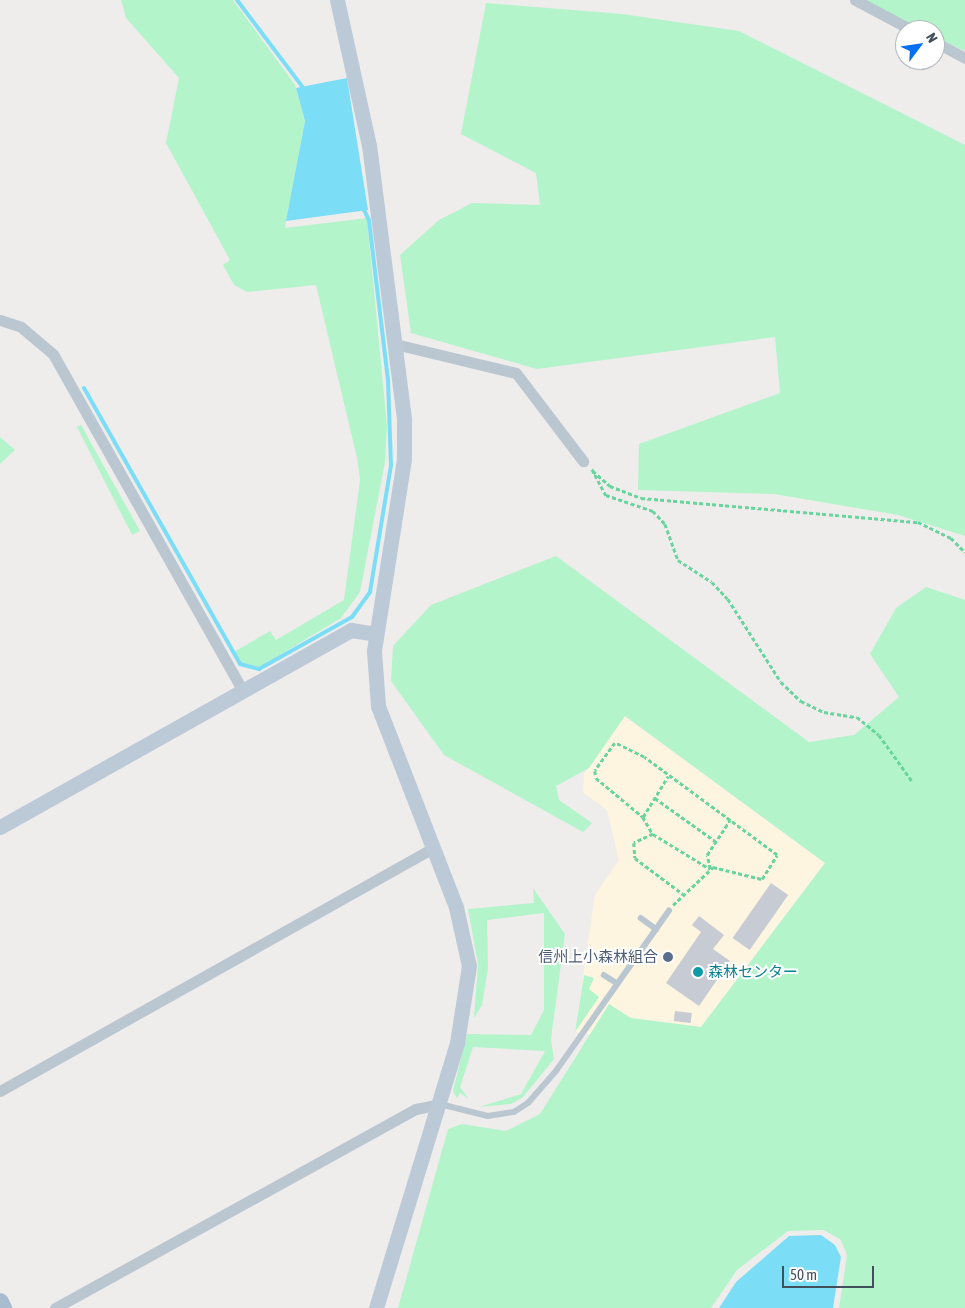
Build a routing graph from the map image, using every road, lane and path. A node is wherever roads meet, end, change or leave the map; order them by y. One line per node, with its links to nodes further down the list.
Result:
1 (337, 0): 7 (street)
2 (855, 0): 3 (street)
3 (895, 21)
4 (945, 47): 5 (street)
5 (965, 58)
6 (0, 320): 11 (street)
7 (395, 344): 8 (street); 10 (street)
8 (587, 465): 9 (path); 13 (path)
9 (965, 552)
10 (376, 634): 11 (street); 20 (street)
11 (242, 690): 17 (street)
12 (668, 776): 14 (path); 15 (path); 16 (path)
13 (912, 781)
14 (655, 798): 15 (path); 19 (path)
15 (643, 817): 18 (path)
16 (730, 820): 19 (path); 21 (path)
17 (0, 827)
18 (653, 834): 21 (path); 22 (path)
19 (715, 841): 21 (path)
20 (433, 848): 28 (street); 29 (street)
21 (710, 869): 22 (path)
22 (683, 894): 23 (path)
23 (668, 911): 25 (lane)
24 (641, 918): 25 (lane)
25 (656, 929): 27 (lane)
26 (604, 975): 27 (lane)
27 (617, 983): 29 (lane)
28 (0, 1091)
29 (440, 1104): 32 (street); 33 (street)
30 (0, 1302): 31 (main road)
31 (3, 1308)
32 (55, 1308)
33 (376, 1308)

